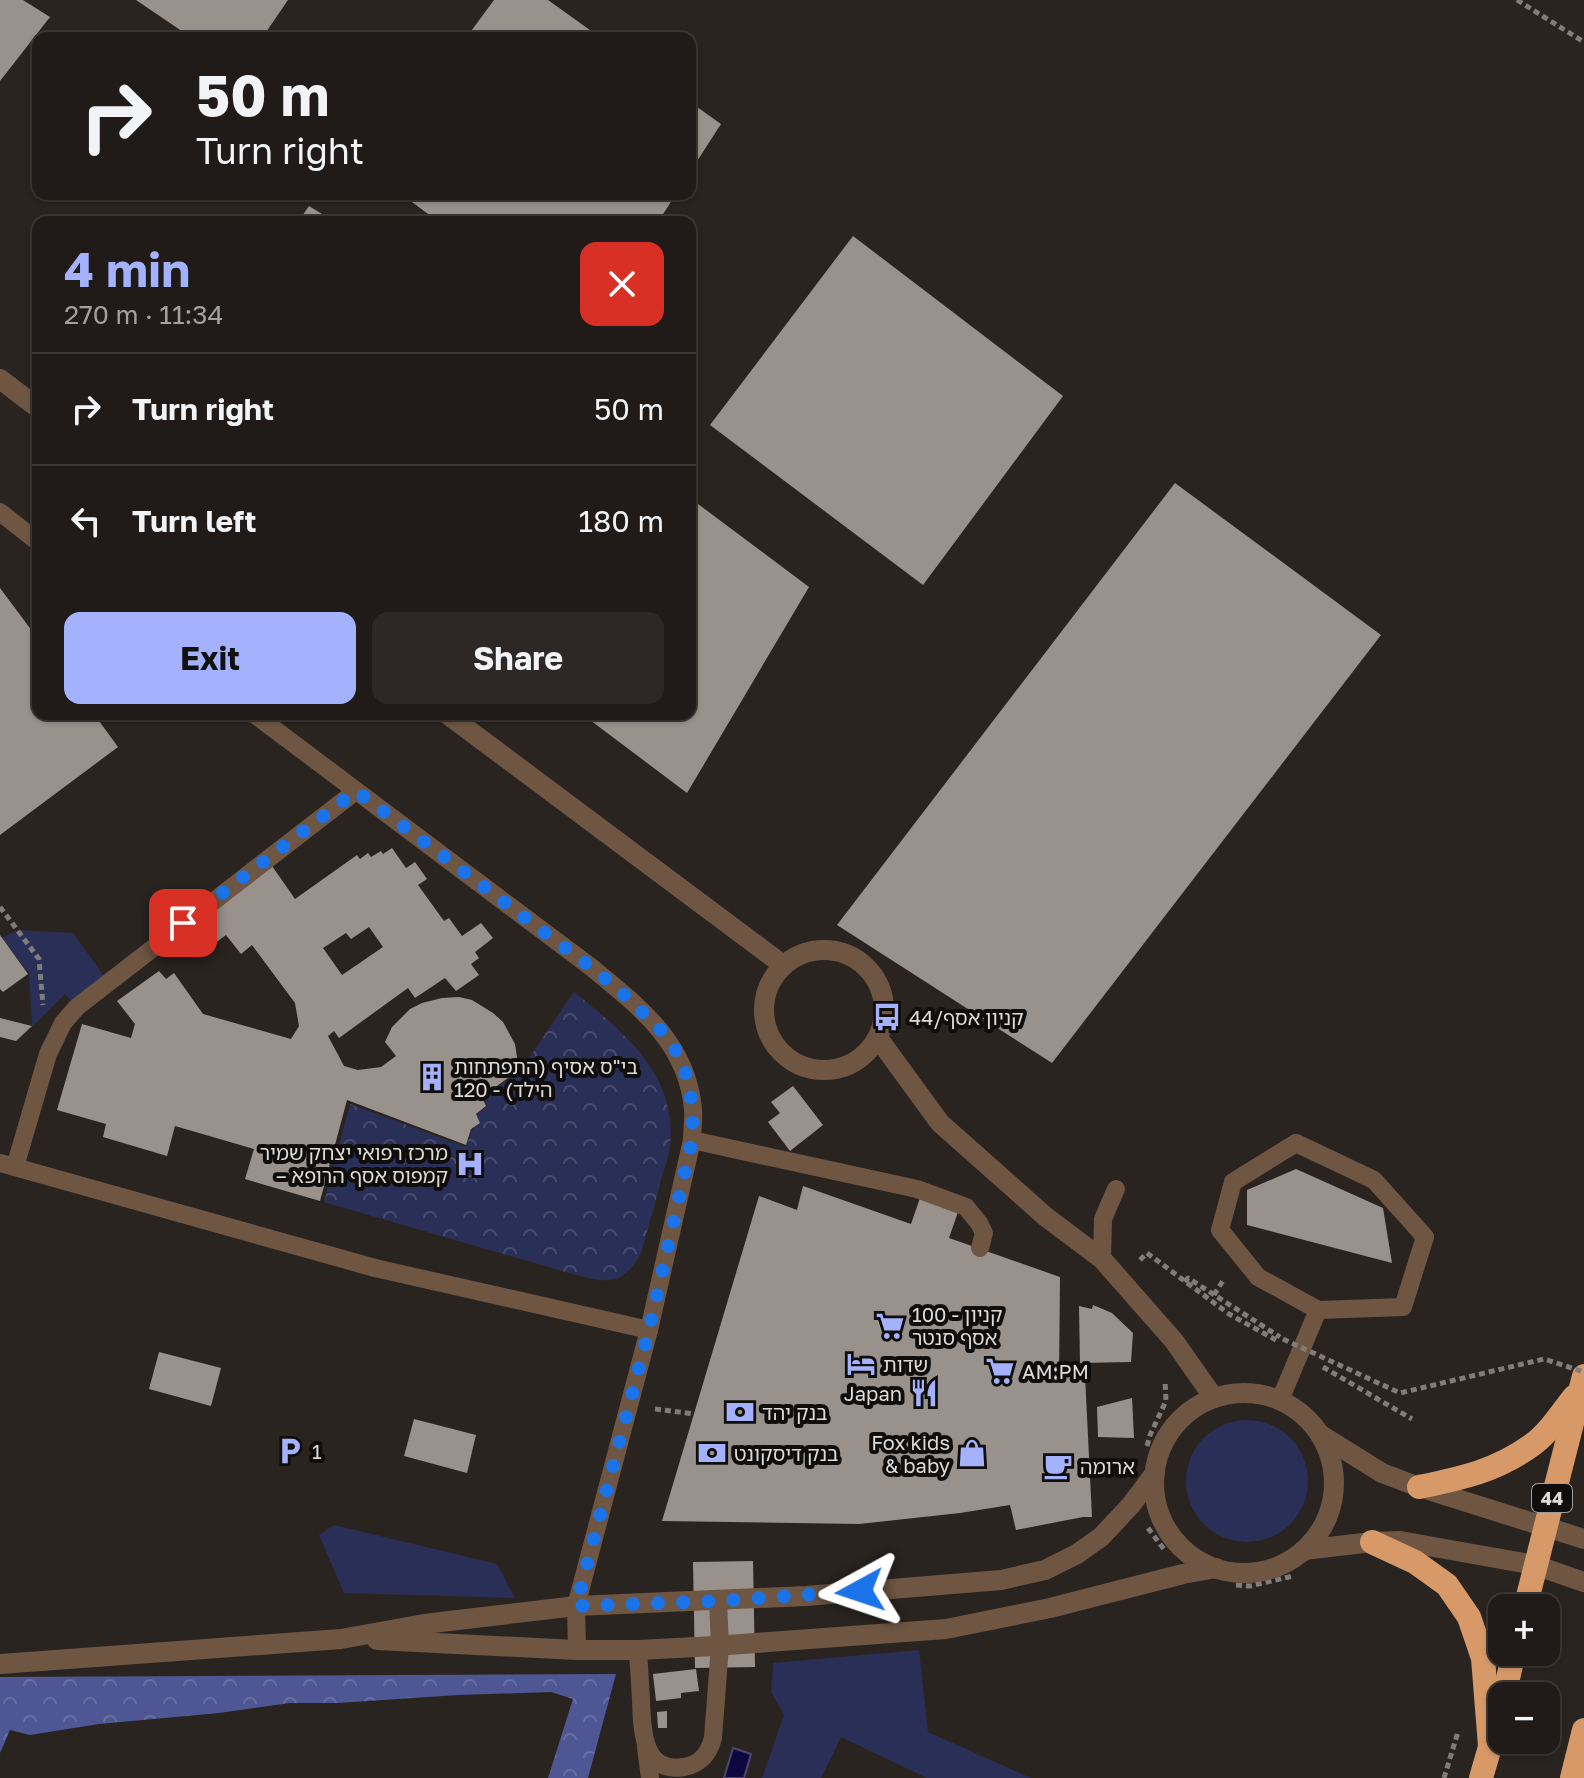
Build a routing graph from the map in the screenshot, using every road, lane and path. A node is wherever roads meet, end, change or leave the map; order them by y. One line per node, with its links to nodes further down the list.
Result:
1 (1517, 0): 2 (path)
2 (1584, 42)
3 (0, 379): 4 (street)
4 (32, 403)
5 (0, 512): 6 (lane)
6 (32, 537)
7 (262, 720): 9 (lane)
8 (455, 720): 11 (street)
9 (356, 791): 13 (lane); 14 (lane)
10 (0, 907): 13 (path)
11 (783, 965): 12 (street); 12 (street)
12 (878, 1038): 18 (street)
13 (48, 1054): 15 (lane)
14 (692, 1140): 17 (lane); 24 (lane)
15 (8, 1165): 24 (lane)
16 (1116, 1189): 18 (lane)
17 (980, 1248)
18 (1102, 1259): 21 (street)
19 (1224, 1279): 22 (path)
20 (1186, 1280): 21 (path); 22 (path); 25 (path)
21 (1121, 1281): 28 (street)
22 (1214, 1295): 27 (path, bridge)
23 (1318, 1310): 23 (lane); 25 (lane)
24 (649, 1330): 30 (lane)
25 (1300, 1353): 29 (lane); 32 (path)
26 (1164, 1367): 34 (path)
27 (1583, 1379): 37 (highway); 39 (highway, 44)
28 (1214, 1398): 29 (street); 36 (street)
29 (1280, 1400): 33 (street)
30 (629, 1405): 31 (path); 50 (lane)
31 (694, 1414)
32 (1412, 1419)
33 (1321, 1435): 37 (street); 42 (street)
34 (1146, 1450)
35 (1088, 1464): 38 (path)
36 (1155, 1473): 38 (street); 44 (street)
37 (1419, 1487): 39 (street)
38 (1131, 1505): 46 (path); 49 (street)
39 (1546, 1527): 40 (street); 43 (highway, 44)
40 (1584, 1539)
41 (1372, 1542): 42 (street); 43 (street); 56 (highway)
42 (1304, 1550): 44 (street)
43 (1535, 1565): 47 (street); 48 (highway, 44)
44 (1216, 1568): 46 (street)
45 (1302, 1571): 46 (path)
46 (1183, 1574): 52 (street)
47 (1584, 1582)
48 (1528, 1594)
49 (718, 1601): 50 (street); 52 (lane)
50 (576, 1606): 51 (street); 53 (lane)
51 (341, 1639): 53 (street); 55 (street)
52 (720, 1646): 54 (street); 59 (lane)
53 (577, 1650): 54 (street)
54 (638, 1650): 59 (lane)
55 (0, 1664)
56 (1488, 1721)
57 (1460, 1724): 63 (path)
58 (1584, 1730): 61 (highway)
59 (645, 1745): 62 (lane)
60 (1488, 1753): 64 (highway)
61 (1577, 1766)
62 (650, 1778)
63 (1444, 1778)
64 (1481, 1778)

